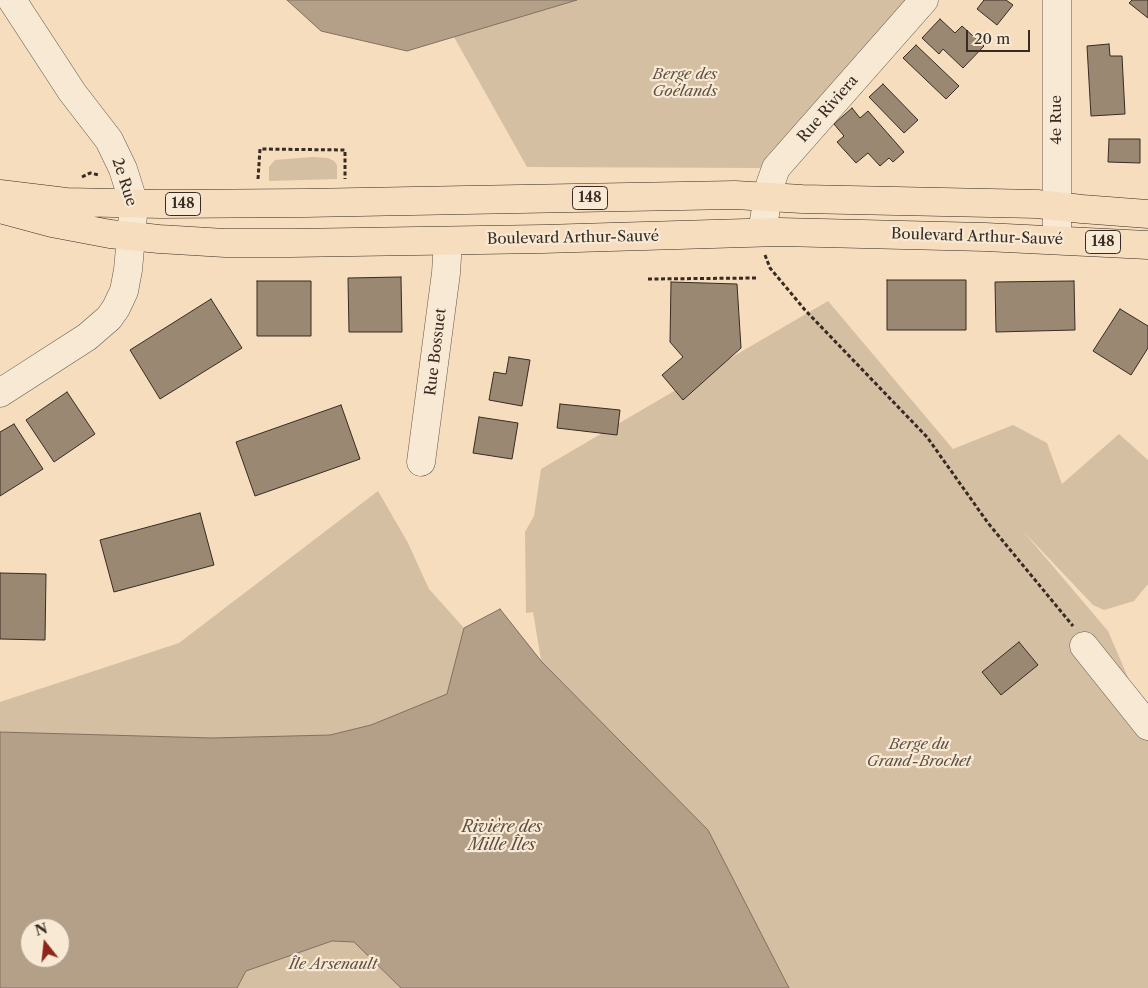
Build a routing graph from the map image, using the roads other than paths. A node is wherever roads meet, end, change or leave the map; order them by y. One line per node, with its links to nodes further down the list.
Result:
1 (12, 0): 6 (street, 2e Rue)
2 (924, 0): 5 (street, Rue Riviera)
3 (1057, 0): 7 (street, 4e Rue)
4 (0, 194): 6 (main road, 148)
5 (768, 196): 6 (main road, 148); 7 (main road, 148); 10 (street, Rue Riviera)
6 (134, 204): 11 (street, 2e Rue)
7 (1058, 207): 9 (main road, 148); 12 (street, 4e Rue)
8 (0, 209): 11 (main road, Boulevard Arthur-Sauvé / 148)
9 (1148, 214)
10 (762, 232): 12 (main road, Boulevard Arthur-Sauvé / 148); 13 (main road, Boulevard Arthur-Sauvé / 148)
11 (132, 237): 13 (main road, Boulevard Arthur-Sauvé / 148); 15 (street, 2e Rue)
12 (1057, 240): 14 (main road, Boulevard Arthur-Sauvé / 148)
13 (448, 241): 16 (street, Rue Bossuet)
14 (1148, 245)
15 (0, 393)
16 (421, 462)
17 (1081, 639): 18 (street)
18 (1148, 726)

